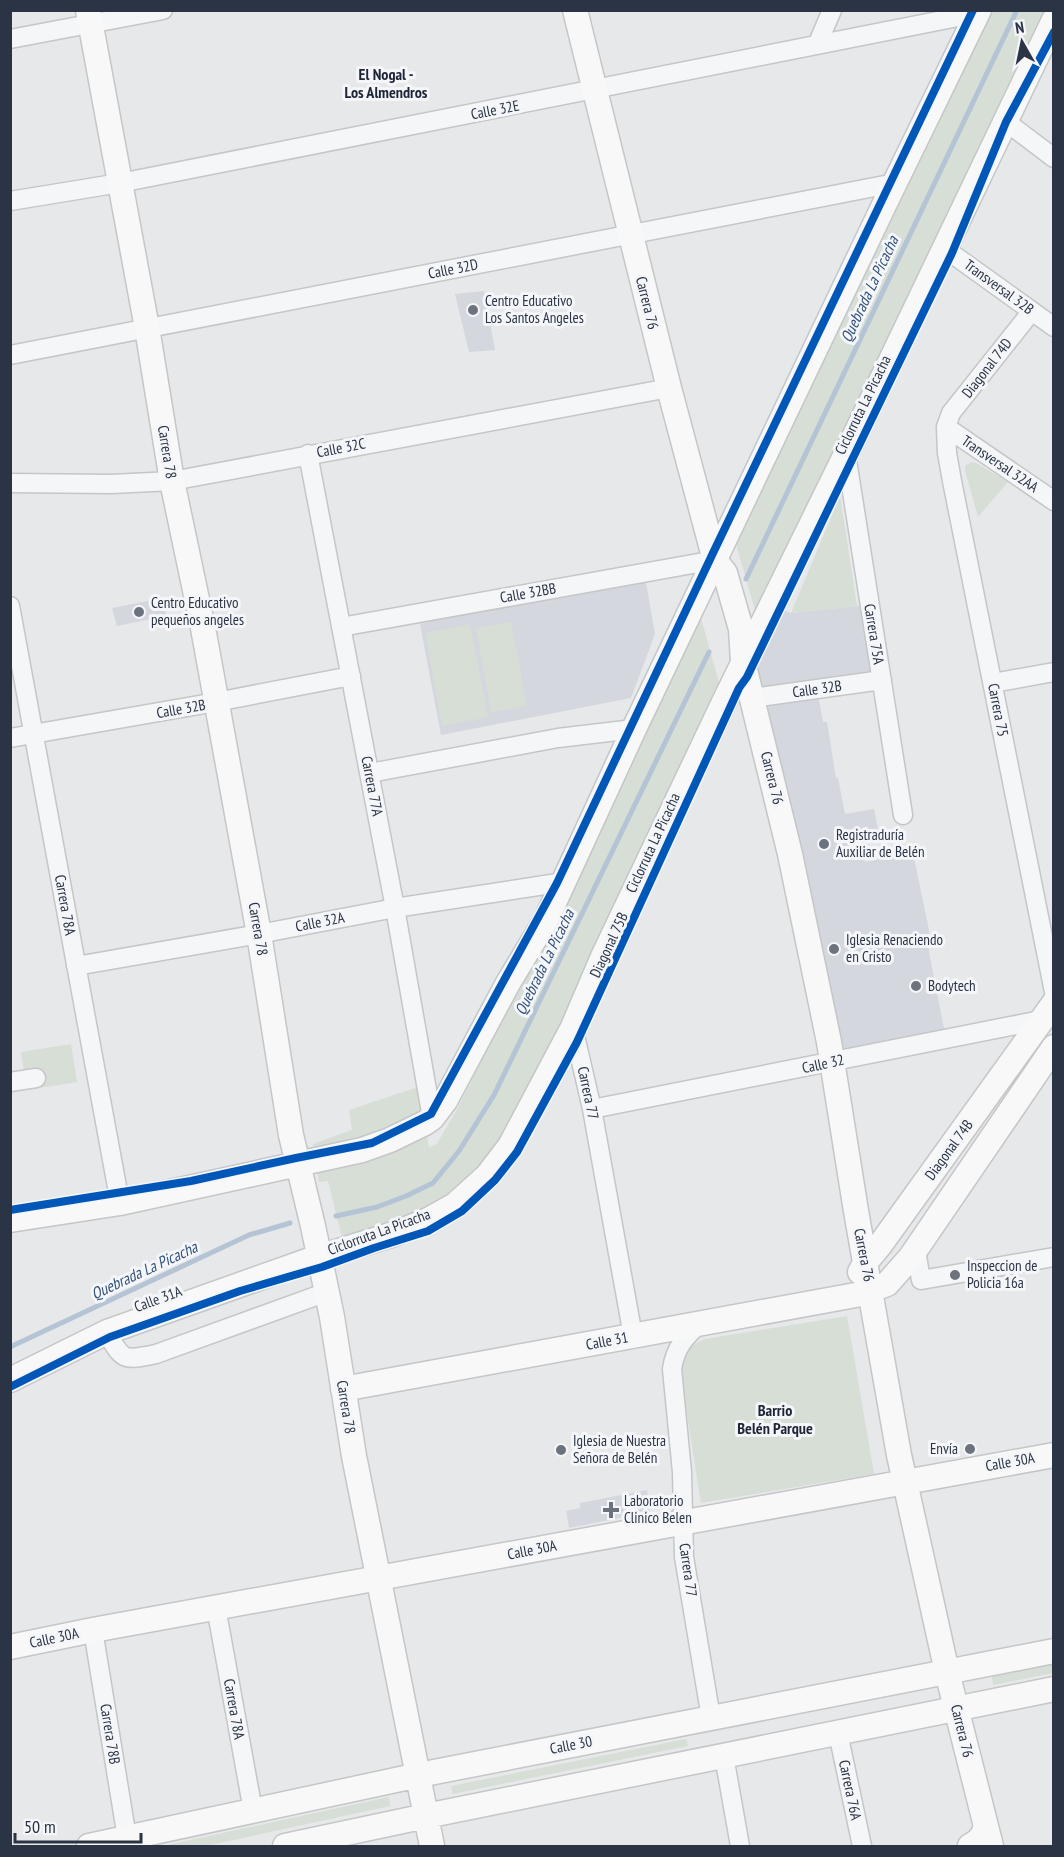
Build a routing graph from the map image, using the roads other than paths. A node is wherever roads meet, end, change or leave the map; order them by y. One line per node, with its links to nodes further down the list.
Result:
1 (163, 10): 5 (street)
2 (575, 10): 9 (street, Carrera 76)
3 (832, 10): 8 (street)
4 (979, 12): 8 (street, Calle 32E); 13 (street)
5 (89, 17): 7 (street); 12 (street, Carrera 78)
6 (1053, 20): 10 (street, Diagonal 75B)
7 (10, 39)
8 (816, 45): 9 (street, Calle 32E)
9 (594, 90): 12 (street, Calle 32E); 15 (street, Carrera 76)
10 (1005, 121): 11 (street); 16 (street, Diagonal 75B)
11 (1053, 158)
12 (120, 183): 14 (street, Calle 32E); 19 (street, Carrera 78)
13 (895, 183): 15 (street, Calle 32D); 28 (street)
14 (10, 201)
15 (630, 235): 19 (street, Calle 32D); 21 (street, Carrera 76)
16 (944, 248): 17 (street, Transversal 32B); 24 (street, Diagonal 75B)
17 (1032, 311): 18 (street, Transversal 32B); 22 (street, Diagonal 74D)
18 (1053, 327)
19 (147, 328): 20 (street, Calle 32D); 25 (street, Carrera 78)
20 (10, 355)
21 (669, 388): 23 (street, Calle 32C); 28 (street, Carrera 76)
22 (946, 427): 27 (street, Transversal 32AA); 35 (street, Carrera 75)
23 (308, 454): 25 (street, Calle 32C); 30 (street, Carrera 77A)
24 (846, 454): 31 (street, Diagonal 75B); 34 (street, Carrera 75A)
25 (172, 481): 26 (street, Calle 32C); 37 (street, Carrera 78)
26 (10, 483)
27 (1053, 501)
28 (715, 572): 30 (street, Calle 32BB); 31 (street, Carrera 76); 38 (street)
29 (10, 606): 39 (street, Carrera 78A)
30 (341, 627): 33 (street, Carrera 77A)
31 (739, 645): 36 (street, Carrera 76); 49 (street, Diagonal 75B)
32 (1053, 672): 35 (street)
33 (351, 676): 37 (street, Calle 32B); 41 (street, Carrera 77A)
34 (882, 680): 36 (street, Calle 32B); 42 (street, Carrera 75A)
35 (993, 683): 47 (street, Carrera 75)
36 (752, 698): 51 (street, Carrera 76)
37 (216, 702): 39 (street, Calle 32B); 45 (street, Carrera 78)
38 (634, 729): 41 (street); 43 (street)
39 (34, 734): 40 (street, Calle 32B); 46 (street, Carrera 78A)
40 (10, 738)
41 (370, 773): 44 (street, Carrera 77A)
42 (903, 814)
43 (564, 882): 44 (street, Calle 32A); 55 (street)
44 (395, 908): 45 (street, Calle 32A); 55 (street, Carrera 77A)
45 (259, 934): 46 (street, Calle 32A); 56 (street, Carrera 78)
46 (76, 966): 57 (street, Carrera 78A)
47 (1053, 992)
48 (1039, 1021): 51 (street, Calle 32); 59 (street, Diagonal 74B)
49 (573, 1028): 54 (street, Carrera 77); 63 (street, Diagonal 75B)
50 (1053, 1047): 61 (street, Diagonal 74B)
51 (831, 1062): 54 (street, Calle 32); 58 (street, Carrera 76)
52 (36, 1078): 53 (street)
53 (10, 1082)
54 (592, 1109): 70 (street, Carrera 77)
55 (432, 1118): 56 (street)
56 (297, 1164): 57 (street); 63 (street, Carrera 78)
57 (120, 1203): 60 (street)
58 (856, 1211): 59 (street); 64 (street, Carrera 76)
59 (901, 1216): 64 (street, Diagonal 74B)
60 (10, 1220)
61 (916, 1250): 62 (street); 65 (street, Diagonal 74B)
62 (1053, 1257)
63 (320, 1258): 66 (street, Carrera 78); 69 (street, Calle 31A)
64 (865, 1263): 65 (street, Carrera 76); 67 (street, Diagonal 74B)
65 (871, 1291): 67 (street, Calle 31); 74 (street, Carrera 76)
66 (327, 1292): 69 (street); 72 (street, Carrera 78)
67 (843, 1297): 68 (street, Calle 31)
68 (700, 1323): 70 (street, Calle 31); 75 (street, Carrera 77)
69 (107, 1332): 71 (street, Calle 31A)
70 (633, 1336): 72 (street, Calle 31)
71 (10, 1380)
72 (343, 1389): 76 (street, Carrera 78)
73 (1053, 1455): 74 (street, Calle 30A)
74 (906, 1481): 75 (street, Calle 30A); 81 (street, Carrera 76)
75 (682, 1522): 76 (street, Calle 30A); 84 (street, Carrera 77)
76 (378, 1578): 77 (street, Calle 30A); 87 (street, Carrera 78)
77 (216, 1607): 78 (street, Calle 30A); 88 (street, Carrera 78A)
78 (93, 1630): 79 (street, Calle 30A); 91 (street, Carrera 78B)
79 (10, 1647)
80 (1053, 1651): 81 (street, Calle 30)
81 (947, 1671): 83 (street, Carrera 76); 84 (street, Calle 30)
82 (1053, 1689): 83 (street)
83 (957, 1708): 85 (street); 90 (street, Carrera 76)
84 (711, 1718): 87 (street, Calle 30)
85 (838, 1732): 86 (street); 96 (street, Carrera 76A)
86 (724, 1756): 89 (street); 95 (street)
87 (418, 1775): 88 (street, Calle 30); 89 (street, Carrera 78)
88 (254, 1811): 91 (street, Calle 30)
89 (426, 1816): 93 (street); 94 (street, Carrera 78)
90 (985, 1823): 97 (street); 98 (street, Carrera 76)
91 (127, 1838): 92 (street, Calle 30)
92 (89, 1846)
93 (285, 1846)
94 (432, 1846)
95 (740, 1846)
96 (862, 1846)
97 (970, 1846)
98 (991, 1846)

